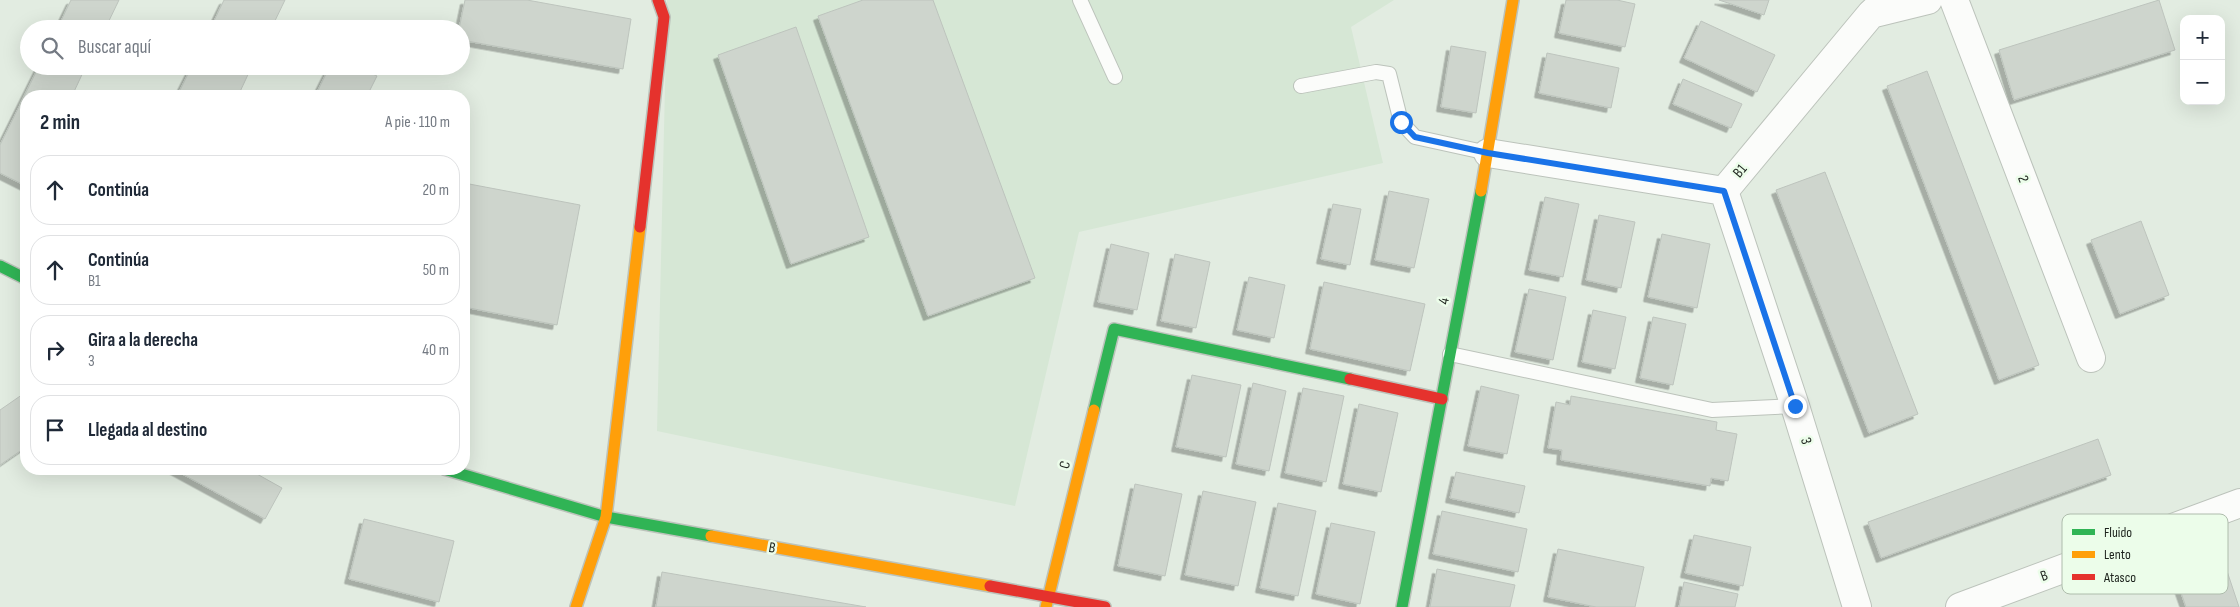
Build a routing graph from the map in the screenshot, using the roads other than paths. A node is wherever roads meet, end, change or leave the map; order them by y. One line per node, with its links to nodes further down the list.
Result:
1 (658, 0): 20 (street)
2 (1080, 0): 7 (lane)
3 (1513, 0): 9 (street, 4)
4 (1928, 0): 6 (street, B1)
5 (1954, 0): 14 (street, 2)
6 (1879, 7): 10 (street, B1)
7 (1115, 77)
8 (1302, 86): 9 (lane)
9 (1488, 153): 10 (street, B1); 13 (street, 4)
10 (1724, 191): 16 (street, 3)
11 (0, 266): 12 (street)
12 (20, 276)
13 (1450, 354): 15 (street, 4); 16 (lane)
14 (2090, 358)
15 (1442, 400): 22 (street, C); 25 (street, 4)
16 (1795, 406): 26 (street, 3)
17 (464, 475): 20 (street, B)
18 (2240, 503): 19 (street, B)
19 (2210, 514)
20 (606, 518): 22 (street, B); 23 (street)
21 (2062, 569): 27 (street, B)
22 (1047, 603): 24 (street, B)
23 (576, 607)
24 (1105, 607)
25 (1402, 607)
26 (1857, 607)
27 (1960, 607)

